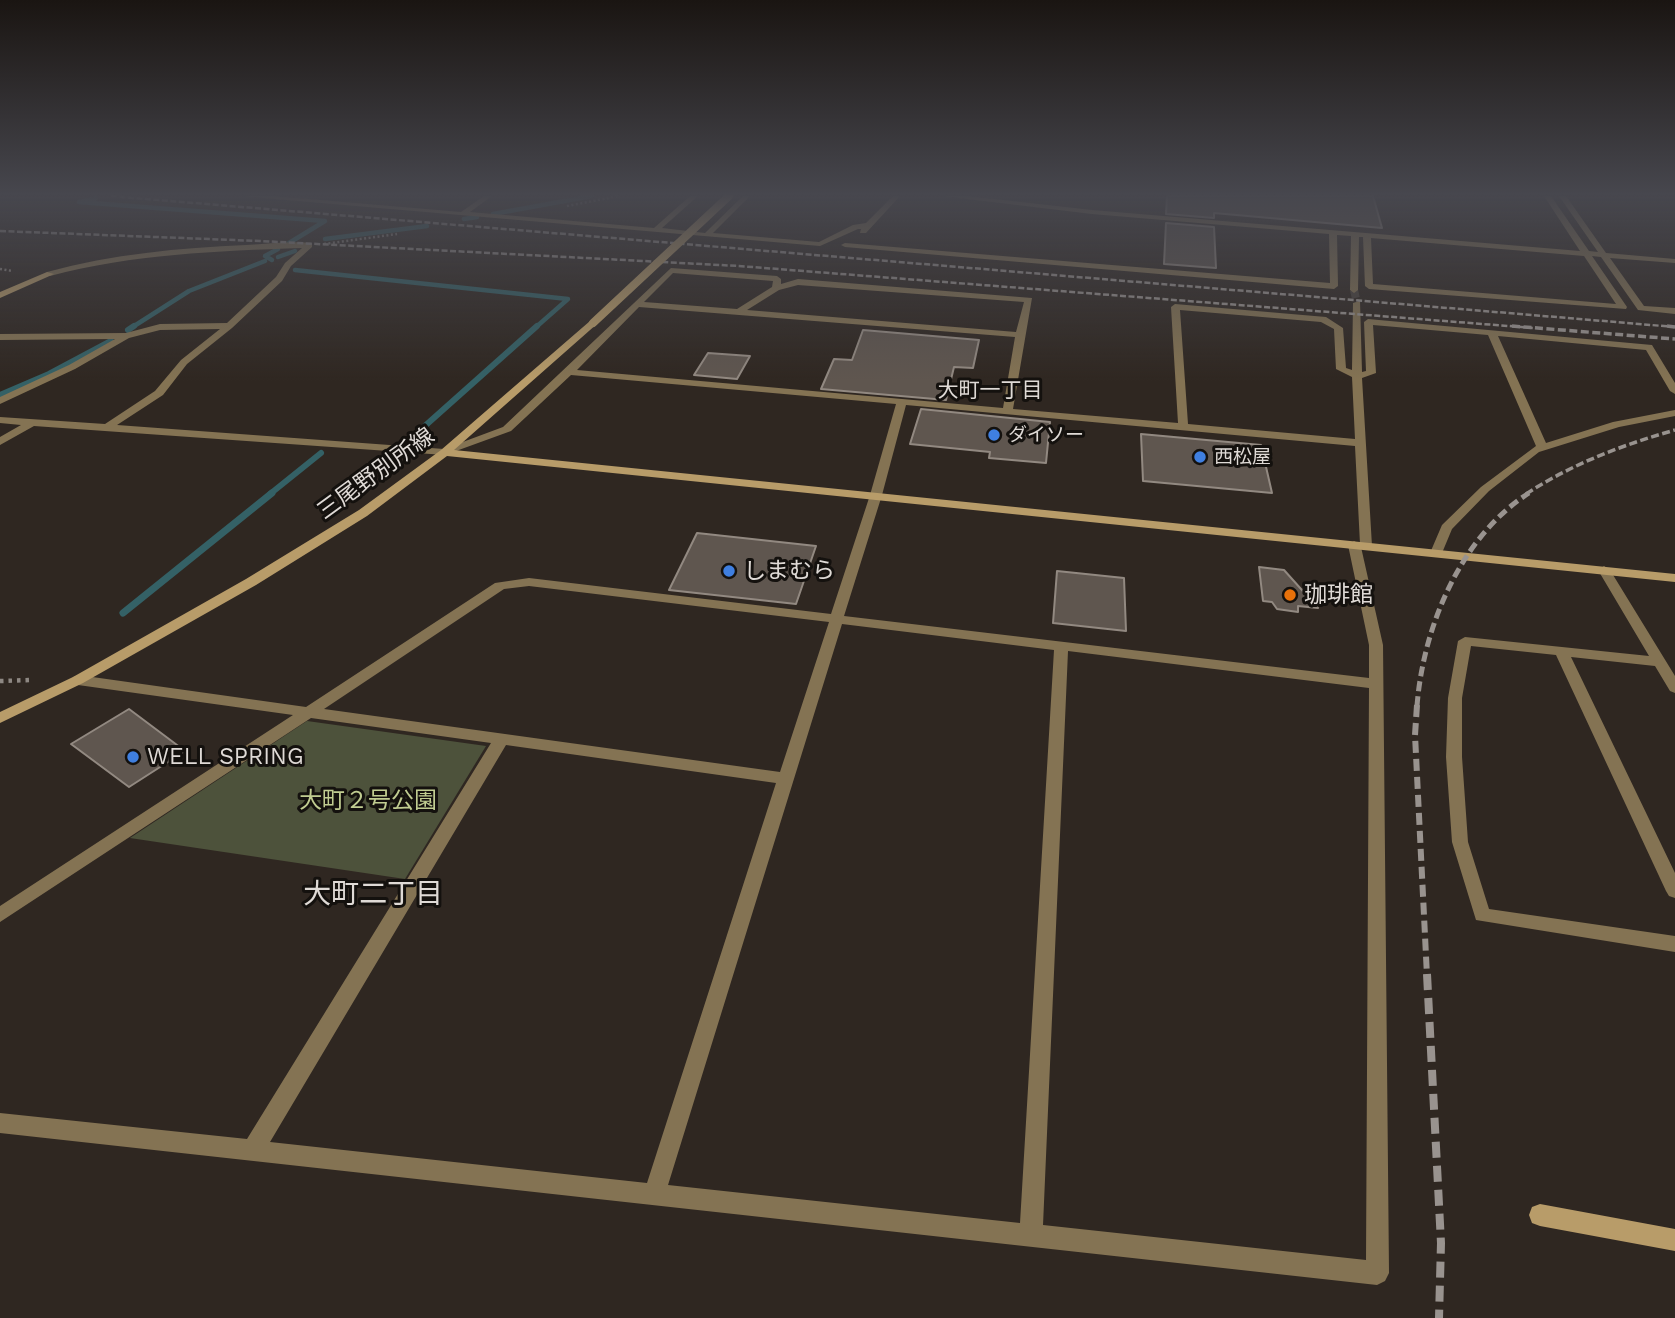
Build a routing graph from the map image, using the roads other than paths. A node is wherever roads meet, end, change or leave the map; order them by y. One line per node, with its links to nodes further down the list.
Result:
1 (141, 258): 14 (street)
2 (296, 258): 21 (street)
3 (663, 258): 40 (street, 三尾野別所線, bridge)
4 (994, 258): 5 (street)
5 (1334, 258)
6 (1355, 258): 13 (street)
7 (1368, 258): 17 (street)
8 (1589, 258): 17 (street)
9 (1605, 258): 18 (street)
10 (1639, 258): 11 (street)
11 (1675, 261)
12 (776, 288): 16 (street); 20 (street); 23 (street)
13 (1354, 290)
14 (0, 295)
15 (1357, 303): 27 (street)
16 (637, 304): 20 (street); 26 (street)
17 (1623, 307): 18 (street)
18 (1641, 308): 19 (street)
19 (1675, 311)
20 (737, 313): 23 (street)
21 (229, 326): 24 (street); 35 (street)
22 (1492, 333): 27 (street); 28 (street); 39 (street)
23 (1020, 335): 31 (street)
24 (126, 336): 25 (street); 29 (street)
25 (0, 337)
26 (569, 372): 30 (street); 40 (street)
27 (1357, 376): 36 (street); 38 (street)
28 (1675, 391)
29 (0, 401)
30 (902, 401): 31 (street); 41 (street)
31 (1008, 411): 36 (street)
32 (1675, 413): 39 (street)
33 (0, 420): 34 (street)
34 (33, 422): 35 (street); 37 (street)
35 (109, 426): 40 (street)
36 (1183, 426): 38 (street)
37 (0, 442)
38 (1361, 443): 42 (street)
39 (1542, 447): 43 (street)
40 (445, 452): 41 (street); 50 (street, 三尾野別所線)
41 (876, 495): 42 (street); 46 (street)
42 (1360, 545): 43 (street); 51 (street)
43 (1436, 553): 44 (street)
44 (1604, 570): 45 (street); 49 (street)
45 (1675, 578)
46 (837, 618): 47 (street); 53 (street); 56 (street)
47 (1061, 645): 51 (street); 64 (street)
48 (1561, 651): 49 (street); 57 (street); 59 (street)
49 (1660, 662): 52 (street)
50 (78, 680): 53 (street); 54 (street, 三尾野別所線)
51 (1377, 684): 64 (street)
52 (1675, 688)
53 (306, 714): 55 (street); 58 (street)
54 (0, 718)
55 (501, 740): 56 (street); 61 (street)
56 (786, 779): 62 (street)
57 (1675, 891)
58 (0, 915)
59 (1675, 944)
60 (0, 1123): 61 (street)
61 (253, 1150): 62 (street)
62 (654, 1194): 64 (street)
63 (1540, 1215): 65 (street)
64 (1031, 1236)
65 (1675, 1240)

